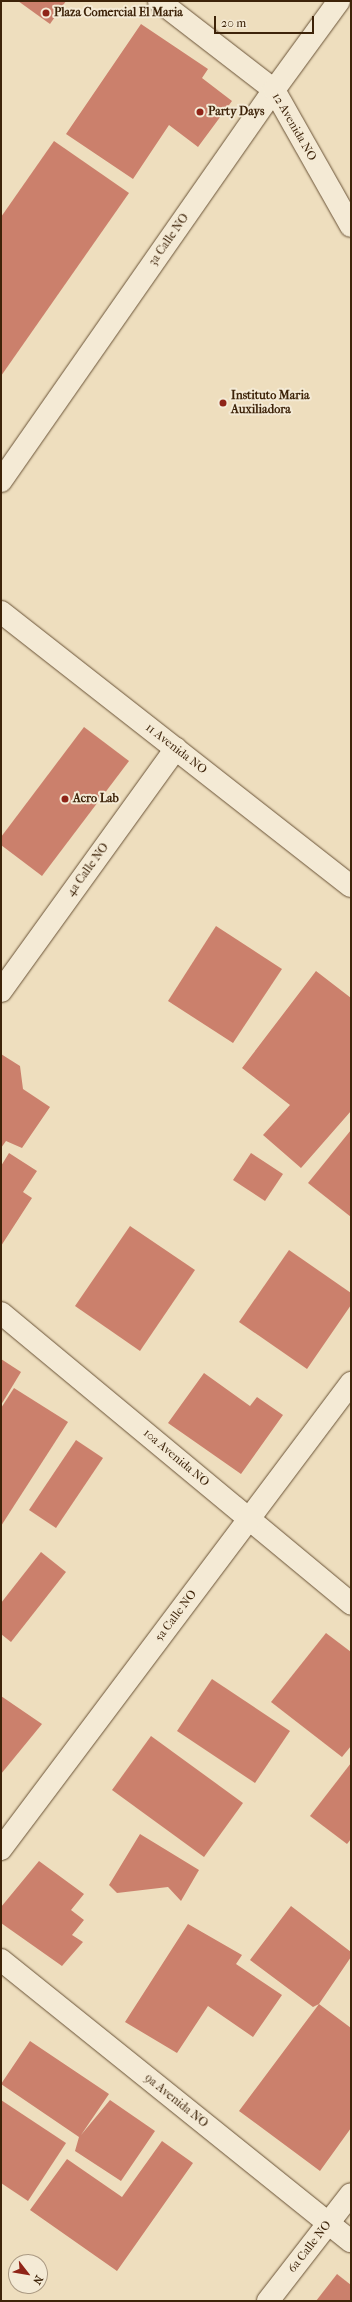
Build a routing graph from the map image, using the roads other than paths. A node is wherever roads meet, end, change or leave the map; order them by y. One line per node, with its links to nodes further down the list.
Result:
1 (159, 1): 3 (street, 12 Avenida NO)
2 (339, 1): 3 (street, 3a Calle NO)
3 (274, 90): 4 (street, 12 Avenida NO); 5 (street, 3a Calle NO)
4 (351, 226)
5 (1, 481)
6 (1, 612): 7 (street, 11 Avenida NO)
7 (176, 748): 8 (street, 11 Avenida NO); 9 (street, 4a Calle NO)
8 (351, 886)
9 (1, 991)
10 (1, 1313): 12 (street, 10a Avenida NO)
11 (351, 1383): 12 (street, 5a Calle NO)
12 (249, 1519): 13 (street, 10a Avenida NO); 14 (street, 5a Calle NO)
13 (351, 1604)
14 (1, 1850)
15 (1, 1960): 17 (street, 9a Avenida NO)
16 (351, 2194): 17 (street, 6a Calle NO)
17 (328, 2223): 18 (street, 9a Avenida NO); 19 (street, 6a Calle NO)
18 (351, 2241)
19 (268, 2301)

